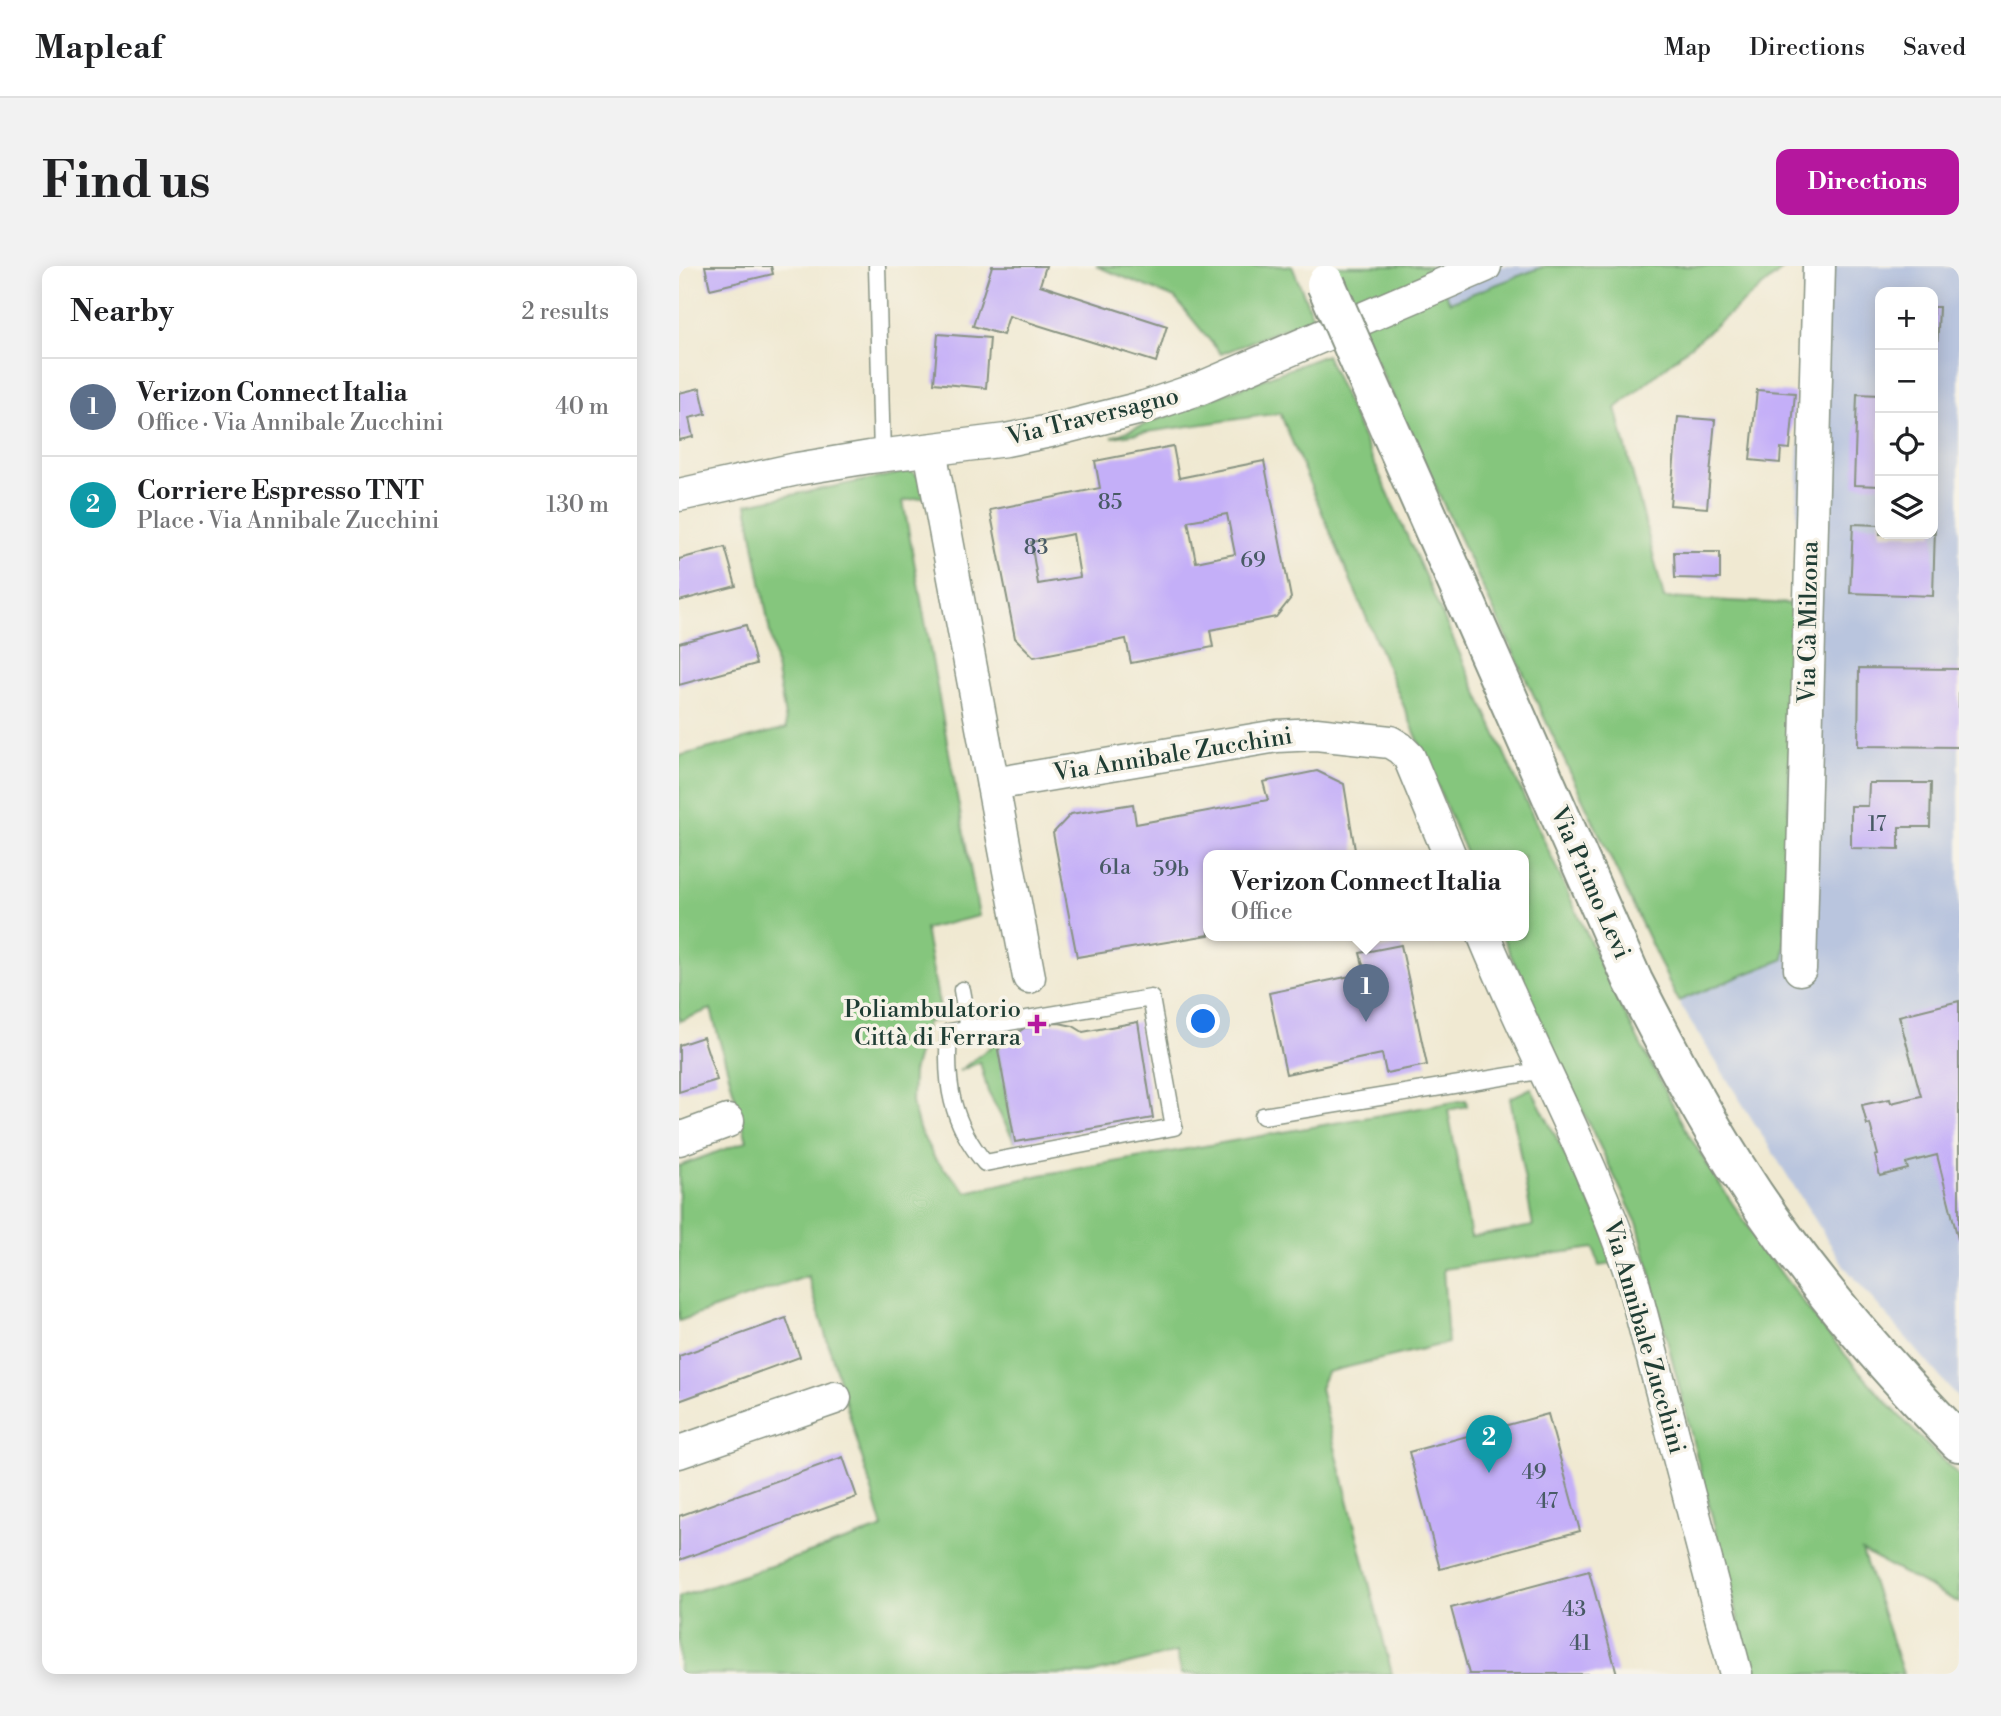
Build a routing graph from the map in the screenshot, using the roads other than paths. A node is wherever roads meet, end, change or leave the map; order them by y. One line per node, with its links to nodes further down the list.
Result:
1 (877, 266): 6 (lane)
2 (1485, 266): 5 (street, Via Traversagno)
3 (1822, 269): 11 (street, Via Cà Milzona)
4 (1322, 275): 20 (main road, Via Primo Levi, bridge)
5 (930, 450): 6 (street, Via Traversagno); 8 (street)
6 (883, 455): 7 (street, Via Traversagno)
7 (679, 495)
8 (993, 784): 9 (street, Via Annibale Zucchini); 12 (street)
9 (1448, 850)
10 (1486, 941): 15 (street, Via Annibale Zucchini)
11 (1800, 969)
12 (1029, 977)
13 (962, 990): 14 (lane)
14 (969, 1028): 14 (lane)
15 (1545, 1070): 16 (lane); 22 (street, Via Annibale Zucchini)
16 (1263, 1116)
17 (728, 1121): 18 (street)
18 (679, 1139)
19 (835, 1398): 21 (street)
20 (1959, 1442)
21 (679, 1452)
22 (1736, 1674)

